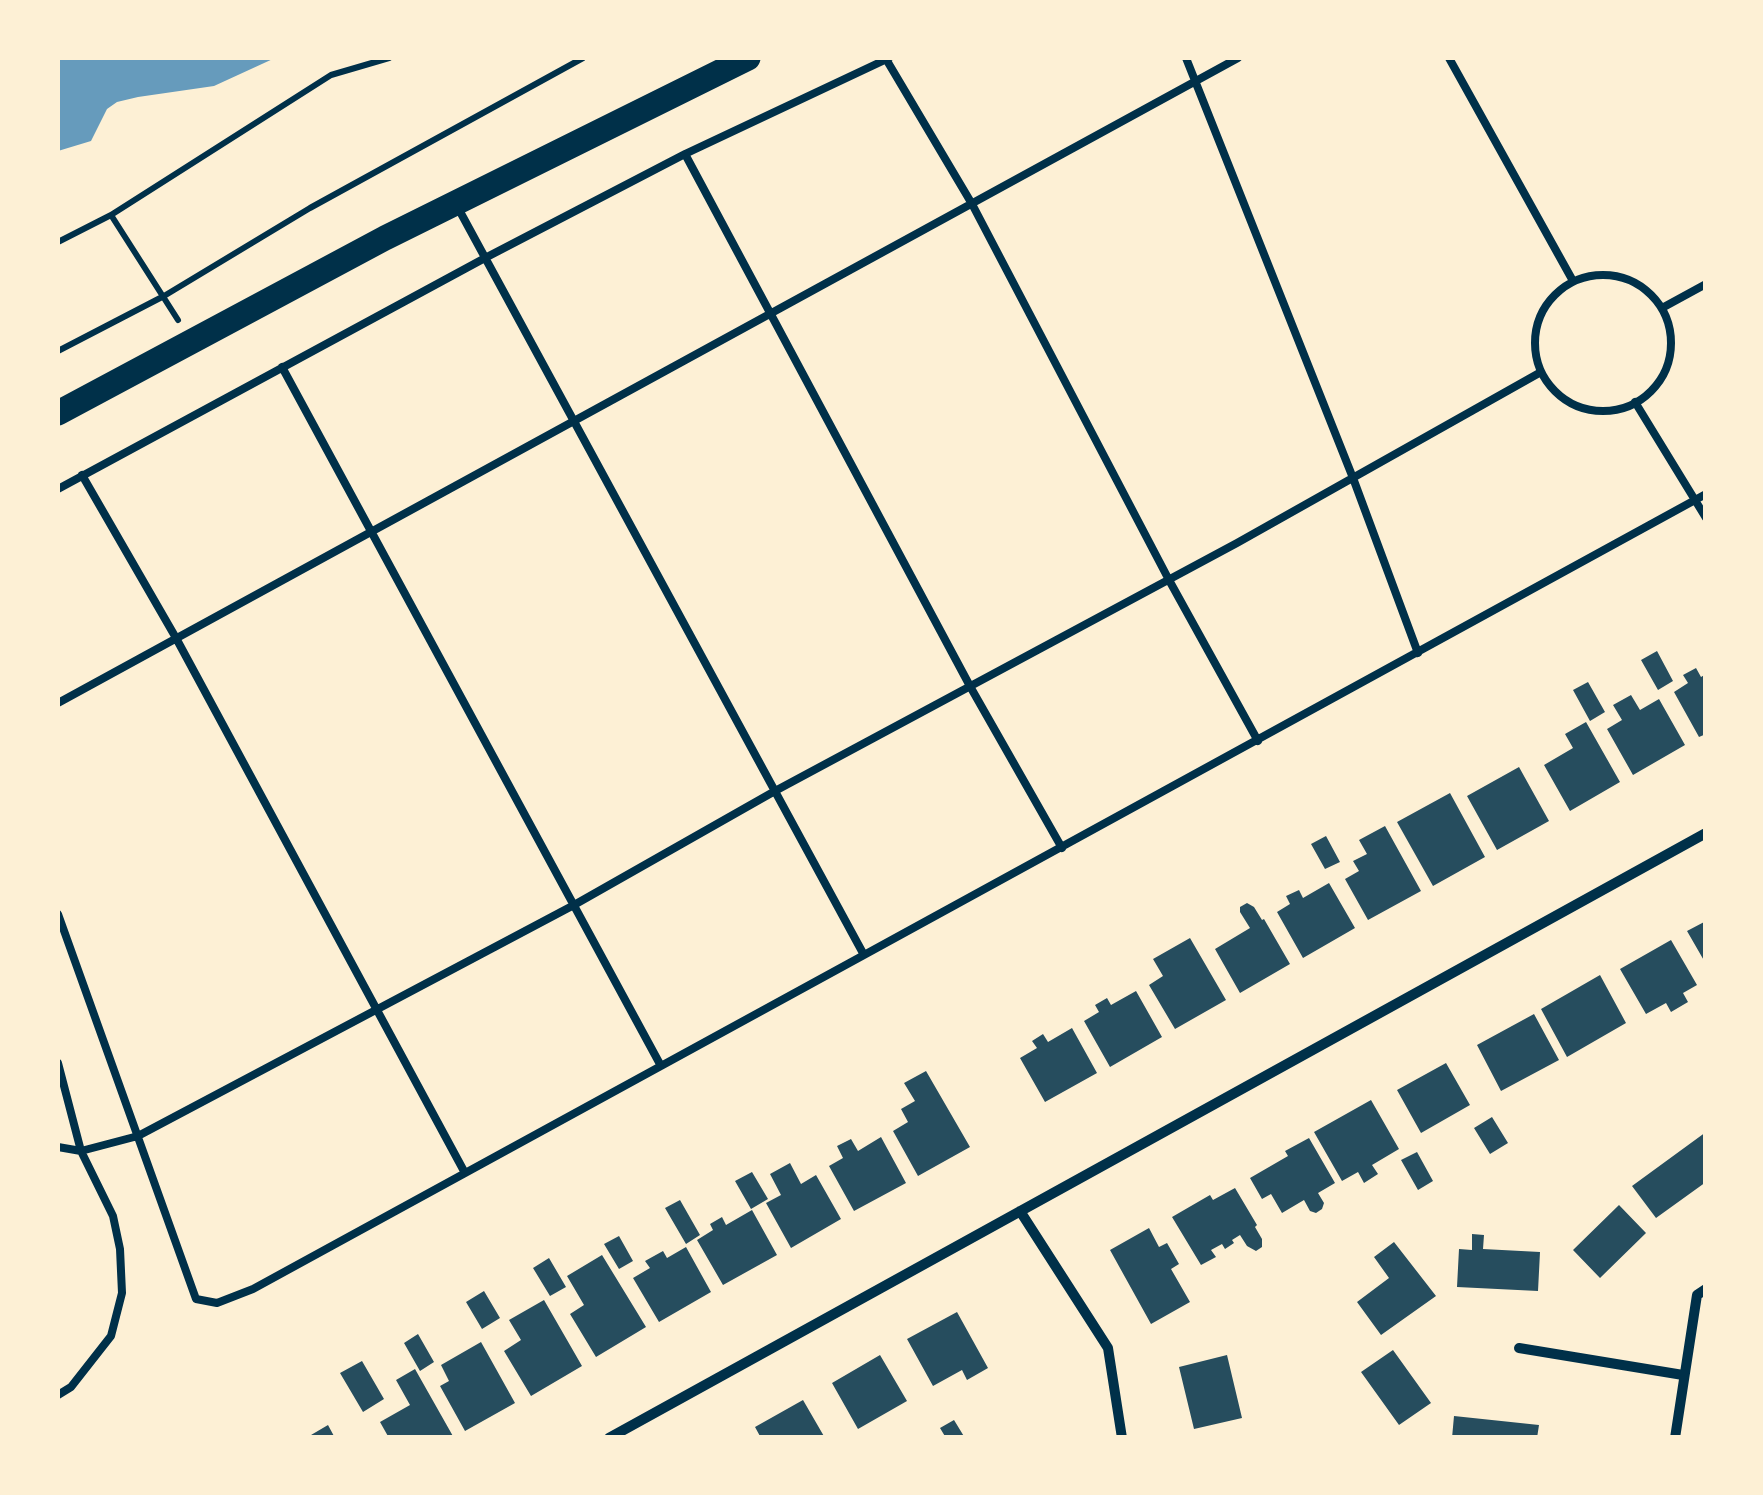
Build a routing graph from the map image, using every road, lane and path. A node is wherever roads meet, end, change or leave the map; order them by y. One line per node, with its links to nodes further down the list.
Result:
1 (390, 58): 12 (path)
2 (583, 58): 17 (path)
3 (748, 58): 10 (main road)
4 (887, 58): 9 (lane); 11 (lane)
5 (1186, 58): 8 (lane)
6 (1238, 58): 8 (lane)
7 (1449, 58): 15 (lane)
8 (1195, 81): 11 (lane); 28 (lane)
9 (684, 154): 14 (lane); 19 (lane)
10 (455, 202): 14 (lane); 20 (main road)
11 (972, 204): 19 (lane); 34 (lane)
12 (111, 215): 13 (path); 17 (path)
13 (58, 242)
14 (485, 258): 22 (lane); 26 (lane)
15 (1573, 281): 18 (lane); 23 (lane)
16 (1706, 284): 18 (lane)
17 (164, 296): 20 (path); 21 (path)
18 (1662, 308): 24 (lane)
19 (771, 313): 26 (lane); 37 (lane)
20 (191, 343): 25 (main road)
21 (58, 351)
22 (282, 367): 27 (lane); 33 (lane)
23 (1541, 372): 24 (lane); 28 (lane)
24 (1636, 402): 31 (lane)
25 (58, 413)
26 (574, 421): 33 (lane); 40 (lane)
27 (82, 476): 29 (lane); 35 (lane)
28 (1353, 478): 34 (lane); 36 (lane)
29 (58, 489)
30 (1706, 494): 31 (lane)
31 (1695, 500): 32 (lane); 36 (lane)
32 (1706, 518)
33 (372, 531): 35 (lane); 43 (lane)
34 (1169, 580): 37 (lane); 39 (lane)
35 (176, 638): 38 (lane); 46 (lane)
36 (1418, 653): 39 (lane)
37 (971, 688): 40 (lane); 42 (lane)
38 (58, 702)
39 (1258, 741): 42 (lane)
40 (775, 791): 43 (lane); 45 (lane)
41 (1706, 833): 53 (street)
42 (1062, 848): 45 (lane)
43 (574, 905): 46 (lane); 48 (lane)
44 (58, 914): 49 (lane)
45 (864, 955): 48 (lane)
46 (376, 1009): 49 (lane); 52 (lane)
47 (58, 1063): 51 (lane)
48 (661, 1066): 52 (lane)
49 (138, 1136): 51 (lane); 52 (lane)
50 (58, 1147): 51 (lane)
51 (81, 1151): 57 (lane)
52 (465, 1173)
53 (1020, 1210): 58 (street); 59 (street)
54 (1706, 1289): 56 (street)
55 (1519, 1348): 56 (street)
56 (1683, 1375): 60 (street)
57 (58, 1395)
58 (609, 1438)
59 (1122, 1438)
60 (1675, 1438)

